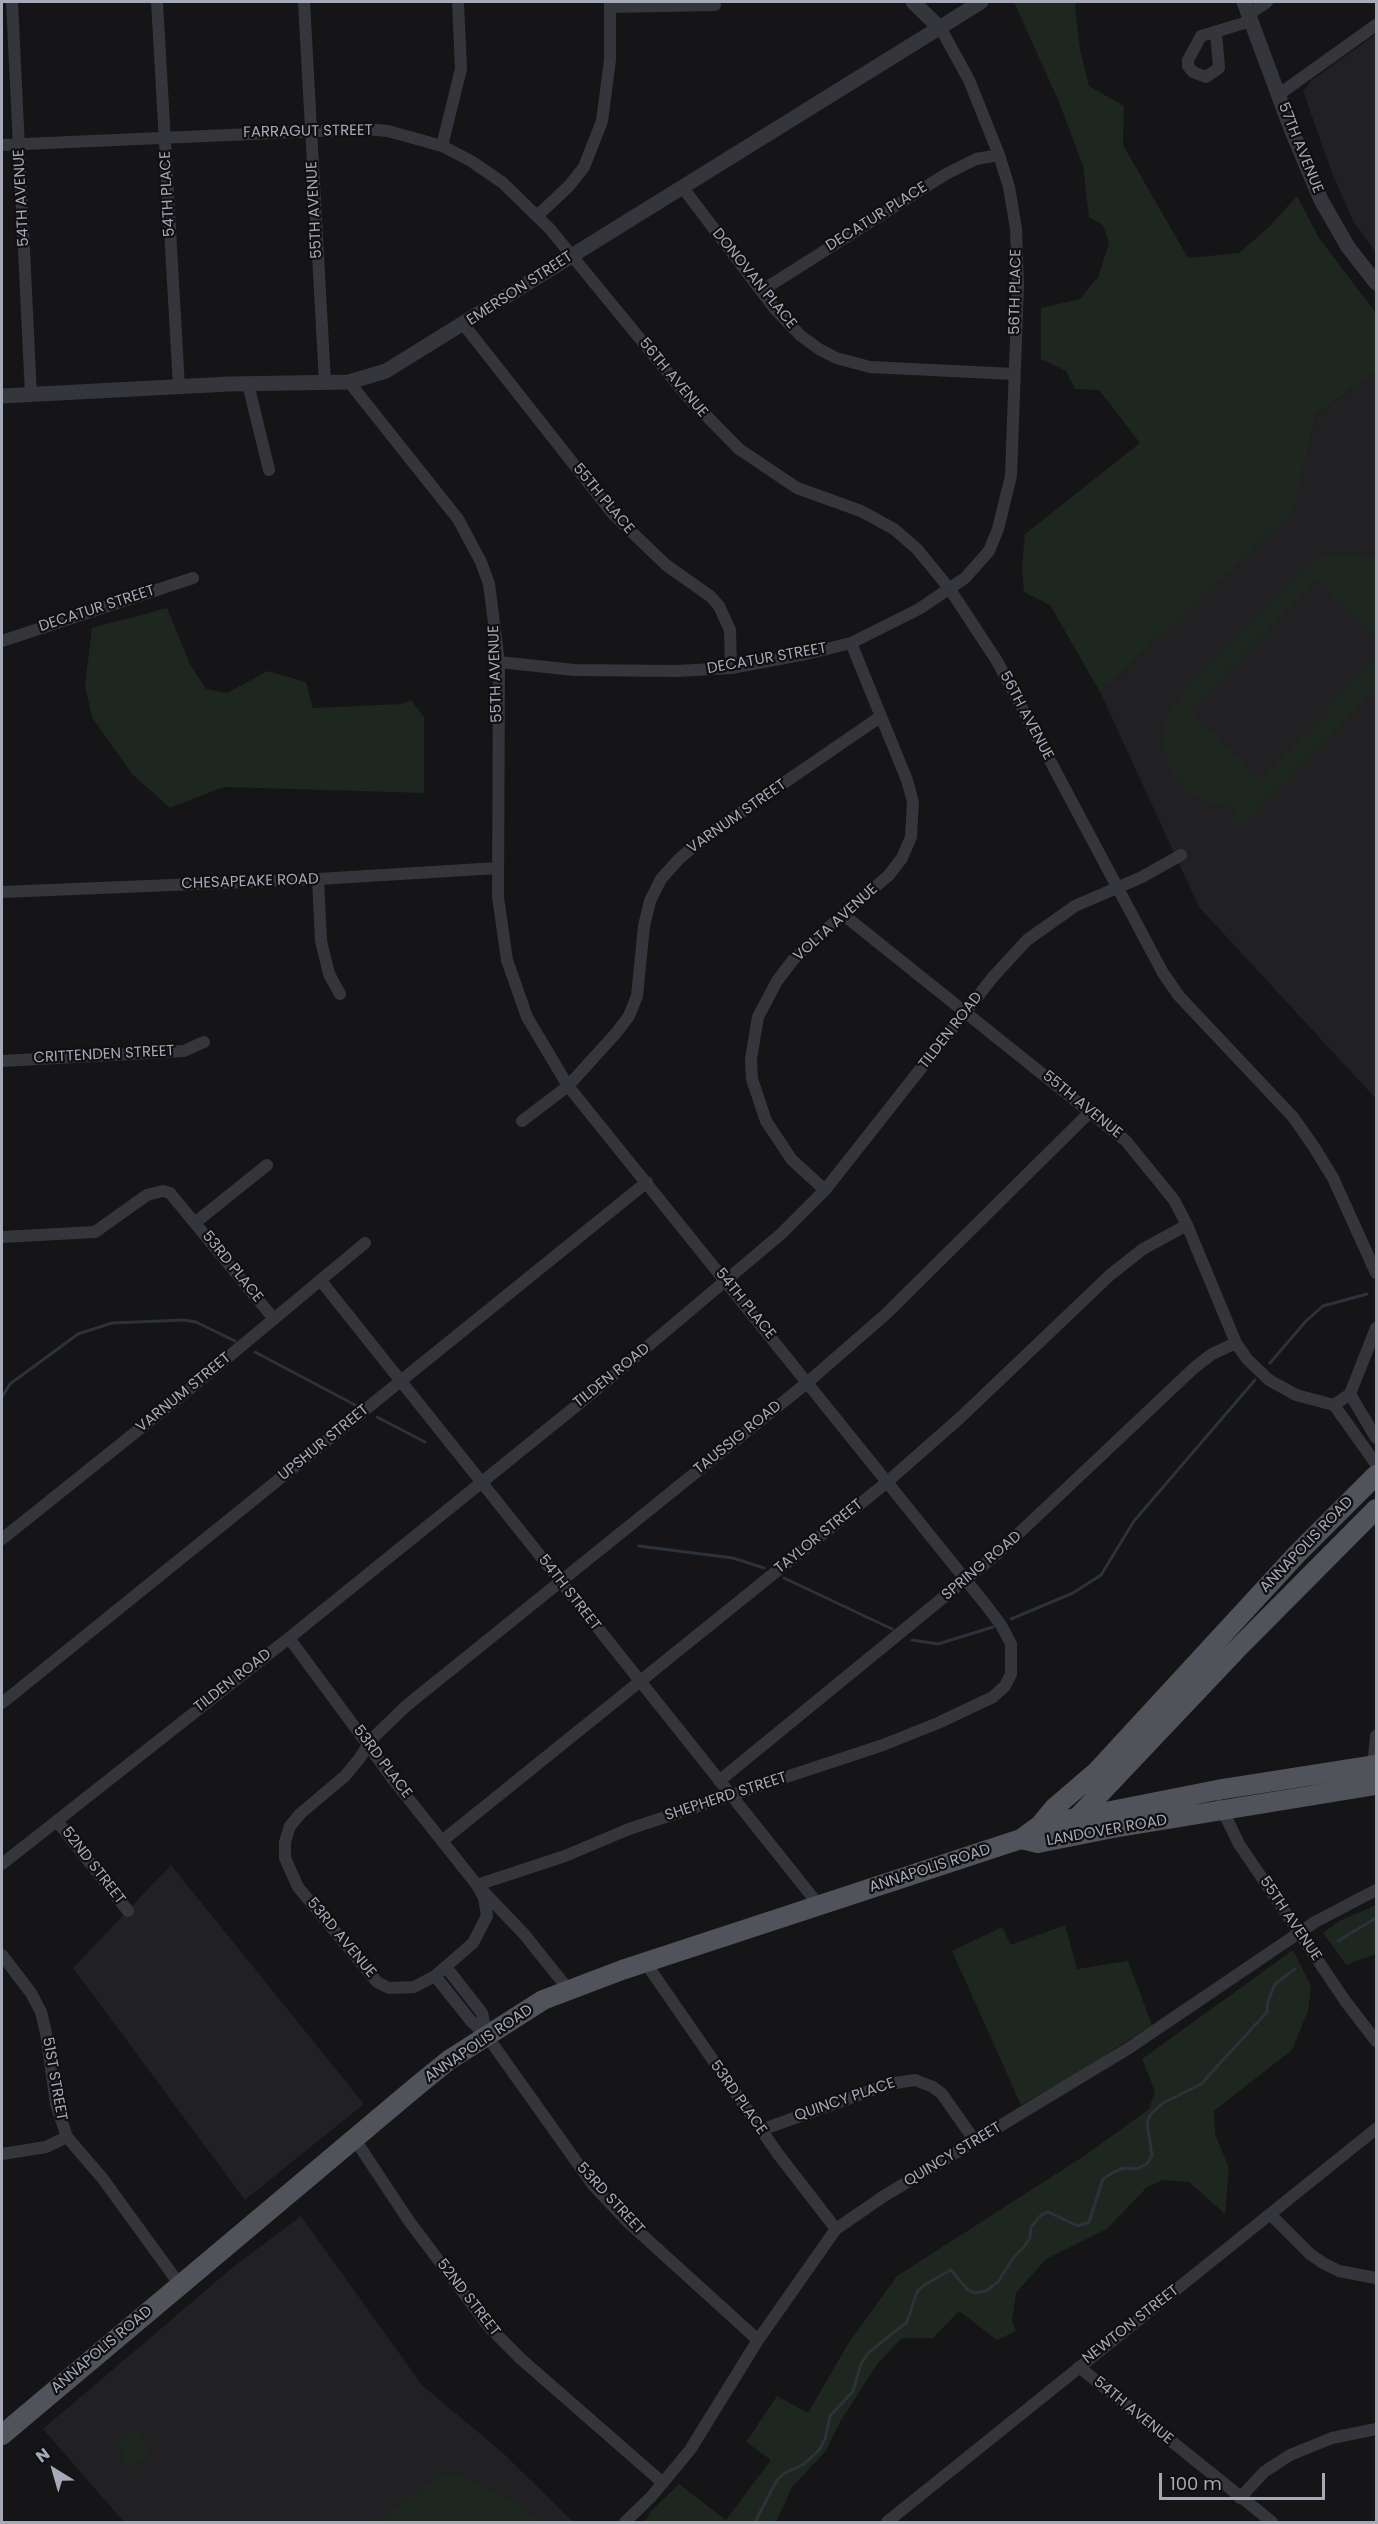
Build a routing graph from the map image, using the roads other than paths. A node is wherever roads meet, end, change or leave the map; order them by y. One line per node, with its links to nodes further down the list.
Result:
1 (12, 2): 17 (street, 54TH AVENUE)
2 (157, 2): 16 (street, 54TH PLACE)
3 (304, 2): 15 (street, 55TH AVENUE)
4 (458, 2): 19 (street)
5 (912, 2): 12 (street, 56TH PLACE)
6 (981, 2): 12 (street, EMERSON STREET)
7 (1267, 2): 10 (street)
8 (610, 4): 9 (street); 22 (street)
9 (715, 5)
10 (1248, 12): 13 (street); 14 (street, 57TH AVENUE)
11 (1377, 25): 14 (street)
12 (941, 29): 20 (street, 56TH PLACE); 21 (street, EMERSON STREET)
13 (1216, 32)
14 (1278, 95): 24 (street, 57TH AVENUE)
15 (310, 130): 16 (street, FARRAGUT STREET); 19 (street, FARRAGUT STREET); 28 (street, 55TH AVENUE)
16 (165, 137): 17 (street, FARRAGUT STREET); 31 (street, 54TH PLACE)
17 (20, 144): 18 (street, FARRAGUT STREET); 32 (street, 54TH AVENUE)
18 (2, 145)
19 (442, 146): 22 (street, FARRAGUT STREET)
20 (999, 154): 25 (street, DECATUR PLACE); 27 (street, 56TH PLACE)
21 (683, 188): 23 (street, EMERSON STREET); 25 (street, DONOVAN PLACE)
22 (537, 216): 23 (street, FARRAGUT STREET)
23 (572, 255): 26 (street, EMERSON STREET); 36 (street, 56TH AVENUE)
24 (1377, 283)
25 (761, 291): 27 (street, DONOVAN PLACE)
26 (464, 324): 29 (street, EMERSON STREET); 40 (street, 55TH PLACE)
27 (1014, 374): 36 (street, 56TH PLACE)
28 (325, 382): 29 (street, EMERSON STREET); 30 (street, EMERSON STREET)
29 (349, 382): 39 (street, 55TH AVENUE)
30 (248, 384): 31 (street, EMERSON STREET); 34 (street)
31 (179, 387): 32 (street, EMERSON STREET)
32 (31, 395): 33 (street, EMERSON STREET)
33 (2, 396)
34 (269, 470)
35 (192, 578): 37 (street, DECATUR STREET)
36 (950, 588): 38 (street, DECATUR STREET); 45 (street, 56TH AVENUE)
37 (2, 641)
38 (851, 643): 40 (street, DECATUR STREET); 41 (street, VOLTA AVENUE)
39 (499, 662): 40 (street, DECATUR STREET); 43 (street, 55TH AVENUE)
40 (731, 668)
41 (880, 717): 47 (street, VOLTA AVENUE); 52 (street, VARNUM STREET)
42 (1181, 855): 45 (street, TILDEN ROAD)
43 (498, 868): 44 (street, CHESAPEAKE ROAD); 52 (street, 54TH PLACE)
44 (318, 879): 46 (street, CHESAPEAKE ROAD); 48 (street)
45 (1116, 889): 49 (street, TILDEN ROAD); 62 (street, 56TH AVENUE)
46 (2, 892)
47 (845, 916): 49 (street, 55TH AVENUE); 57 (street, VOLTA AVENUE)
48 (340, 994)
49 (964, 1013): 53 (street, 55TH AVENUE); 57 (street, TILDEN ROAD)
50 (204, 1042): 51 (street, CRITTENDEN STREET)
51 (2, 1061)
52 (568, 1086): 54 (street, VARNUM STREET); 56 (street, 54TH PLACE)
53 (1091, 1111): 59 (street, 55TH AVENUE); 69 (street, TAUSSIG ROAD)
54 (522, 1121)
55 (267, 1165): 58 (street)
56 (647, 1182): 64 (street, 54TH PLACE); 68 (street, UPSHUR STREET)
57 (825, 1190): 64 (street, TILDEN ROAD)
58 (193, 1218): 60 (street, 53RD PLACE); 65 (street, 53RD PLACE)
59 (1187, 1225): 67 (street, 55TH AVENUE); 76 (street, TAYLOR STREET)
60 (2, 1237)
61 (365, 1243): 63 (street, VARNUM STREET)
62 (1377, 1273)
63 (321, 1281): 65 (street, VARNUM STREET); 68 (street, 54TH STREET)
64 (727, 1281): 69 (street, 54TH PLACE); 75 (street, TILDEN ROAD)
65 (273, 1320): 78 (street, VARNUM STREET)
66 (1377, 1328): 70 (street)
67 (1236, 1343): 71 (street, 55TH AVENUE); 80 (street, SPRING ROAD)
68 (401, 1381): 75 (street, 54TH STREET); 83 (street, UPSHUR STREET)
69 (808, 1382): 76 (street, 54TH PLACE); 79 (street, TAUSSIG ROAD)
70 (1350, 1394): 71 (street); 72 (street)
71 (1334, 1405): 73 (street)
72 (1377, 1438)
73 (1377, 1464)
74 (1377, 1475): 96 (main road, ANNAPOLIS ROAD)
75 (482, 1482): 79 (street, 54TH STREET); 81 (street, TILDEN ROAD)
76 (886, 1483): 80 (street, 54TH PLACE); 82 (street, TAYLOR STREET)
77 (1377, 1509): 89 (main road, ANNAPOLIS ROAD)
78 (2, 1539)
79 (560, 1581): 82 (street, 54TH STREET); 86 (street, TAUSSIG ROAD)
80 (966, 1581): 84 (street, 54TH PLACE); 88 (street, SPRING ROAD)
81 (289, 1638): 86 (street, 53RD PLACE); 95 (street, TILDEN ROAD)
82 (640, 1682): 88 (street, 54TH STREET); 99 (street, TAYLOR STREET)
83 (2, 1703)
84 (973, 1706): 91 (street, SHEPHERD STREET)
85 (1377, 1736): 87 (street)
86 (368, 1745): 99 (street, 53RD PLACE); 109 (street, 53RD AVENUE)
87 (1375, 1772): 90 (main road, LANDOVER ROAD); 93 (main road, LANDOVER ROAD)
88 (719, 1781): 91 (street, 54TH STREET)
89 (1110, 1784): 92 (main road); 94 (main road, ANNAPOLIS ROAD)
90 (1217, 1790): 92 (main road, LANDOVER ROAD); 93 (street, 55TH AVENUE)
91 (730, 1796): 101 (street, SHEPHERD STREET); 103 (street, 54TH STREET)
92 (1125, 1807): 94 (main road, LANDOVER ROAD)
93 (1221, 1810): 97 (main road, LANDOVER ROAD); 105 (street, 55TH AVENUE)
94 (1075, 1820): 96 (main road, LANDOVER ROAD); 97 (main road, ANNAPOLIS ROAD)
95 (57, 1821): 100 (street, TILDEN ROAD); 104 (street, 52ND STREET)
96 (1040, 1826): 98 (main road, LANDOVER ROAD)
97 (1062, 1838): 98 (main road, LANDOVER ROAD)
98 (1021, 1839): 103 (main road, ANNAPOLIS ROAD)
99 (442, 1841): 101 (street, 53RD PLACE)
100 (2, 1864)
101 (477, 1885): 108 (street, 53RD PLACE); 110 (street, 53RD PLACE)
102 (1377, 1890): 105 (street, QUINCY STREET)
103 (818, 1904): 107 (main road, ANNAPOLIS ROAD)
104 (128, 1911)
105 (1300, 1933): 112 (street, 55TH AVENUE); 117 (street, QUINCY STREET)
106 (2, 1954): 115 (street, 51ST STREET)
107 (645, 1962): 110 (main road, ANNAPOLIS ROAD); 114 (street, 53RD PLACE)
108 (446, 1967): 109 (street, 53RD PLACE); 111 (street)
109 (435, 1976): 111 (street)
110 (568, 1989): 111 (main road, ANNAPOLIS ROAD)
111 (487, 2036): 116 (main road, ANNAPOLIS ROAD); 123 (street, 53RD STREET)
112 (1377, 2041)
113 (1377, 2129): 119 (street, NEWTON STREET)
114 (761, 2130): 117 (street, QUINCY PLACE); 120 (street, 53RD PLACE)
115 (67, 2137): 118 (street); 122 (street, 51ST STREET)
116 (354, 2138): 122 (main road, ANNAPOLIS ROAD); 127 (street, 52ND STREET)
117 (975, 2142): 120 (street, QUINCY STREET)
118 (2, 2154)
119 (1271, 2215): 121 (street); 124 (street, NEWTON STREET)
120 (836, 2229): 123 (street, QUINCY STREET)
121 (1377, 2278)
122 (180, 2285): 126 (main road, ANNAPOLIS ROAD)
123 (758, 2340): 127 (street, QUINCY STREET)
124 (1079, 2367): 128 (street, 54TH AVENUE); 130 (street, NEWTON STREET)
125 (1377, 2428): 128 (street)
126 (2, 2435)
127 (663, 2483): 129 (street, QUINCY STREET)
128 (1240, 2498): 131 (street, 54TH AVENUE)
129 (625, 2523)
130 (887, 2523)
131 (1272, 2523)

